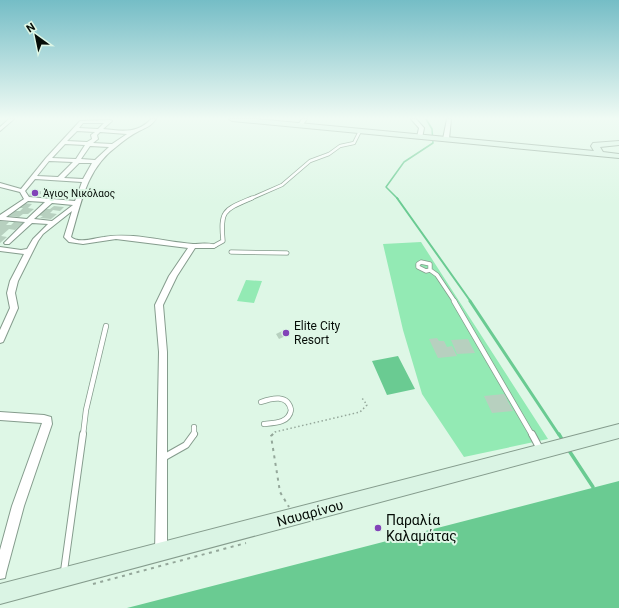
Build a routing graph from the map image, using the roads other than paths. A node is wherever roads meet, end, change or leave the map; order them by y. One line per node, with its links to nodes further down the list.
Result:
1 (58, 147): 9 (street)
2 (86, 147): 10 (street)
3 (112, 147): 11 (street)
4 (338, 147): 25 (lane)
5 (532, 147): 7 (main road)
6 (596, 147): 7 (main road)
7 (600, 154): 8 (main road)
8 (619, 156)
9 (48, 159): 10 (street); 12 (street)
10 (77, 161): 11 (street); 13 (street)
11 (96, 162): 14 (street)
12 (33, 177): 13 (street); 16 (street)
13 (60, 179): 14 (street)
14 (85, 181): 19 (street)
15 (0, 185): 16 (street)
16 (22, 191): 17 (street)
17 (27, 200): 18 (street); 20 (street)
18 (50, 201): 19 (street); 21 (street)
19 (77, 203): 22 (street); 24 (street)
20 (0, 218): 21 (street)
21 (29, 221): 22 (street); 23 (street)
22 (54, 223): 27 (street)
23 (7, 243)
24 (193, 246): 25 (street); 39 (street)
25 (214, 246)
26 (0, 250): 27 (street)
27 (30, 251): 32 (street)
28 (231, 252): 29 (lane)
29 (287, 253)
30 (430, 270): 38 (lane)
31 (106, 326): 42 (lane)
32 (0, 340)
33 (262, 402): 35 (lane)
34 (0, 416): 41 (street)
35 (264, 424)
36 (194, 427): 39 (lane)
37 (619, 431): 38 (main road, Ναυαρίνου)
38 (546, 450): 40 (main road, Ναυαρίνου)
39 (161, 459): 40 (street)
40 (161, 552): 42 (main road, Ναυαρίνου)
41 (0, 573)
42 (63, 577): 43 (main road, Ναυαρίνου)
43 (0, 594)

